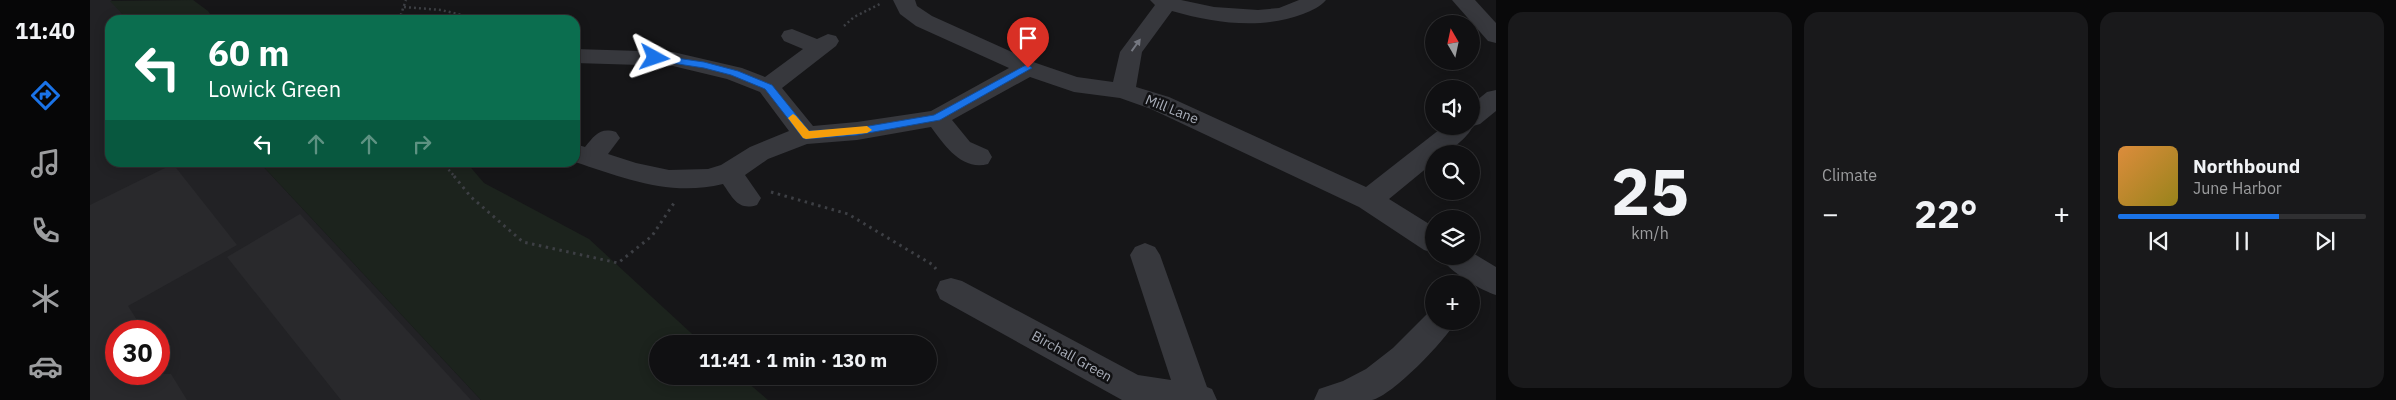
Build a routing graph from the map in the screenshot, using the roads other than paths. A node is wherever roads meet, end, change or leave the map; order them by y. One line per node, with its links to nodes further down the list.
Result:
1 (1315, 0): 4 (street)
2 (1463, 0): 6 (street)
3 (895, 1): 8 (street, Mill Lane)
4 (1164, 1): 10 (street, one-way to 4)
5 (792, 36): 9 (street)
6 (1496, 36)
7 (580, 56): 9 (street)
8 (1028, 68): 10 (street, Mill Lane); 13 (street)
9 (768, 87): 14 (street)
10 (1123, 91): 19 (street, Mill Lane)
11 (1496, 98): 12 (street)
12 (1480, 111)
13 (937, 118): 14 (street); 18 (street)
14 (806, 135): 17 (street)
15 (1450, 135): 19 (street)
16 (607, 138): 17 (street)
17 (583, 156)
18 (979, 157)
19 (1369, 200): 20 (street, Mill Lane)
20 (1425, 236)
21 (1145, 255): 28 (street)
22 (1465, 265): 23 (street)
23 (1484, 283)
24 (951, 290): 26 (street, Birchall Green)
25 (1432, 330): 27 (street)
26 (1130, 395): 28 (street, Birchall Green)
27 (1342, 399)
28 (1195, 400): 29 (street, Birchall Green)
29 (1200, 400)

